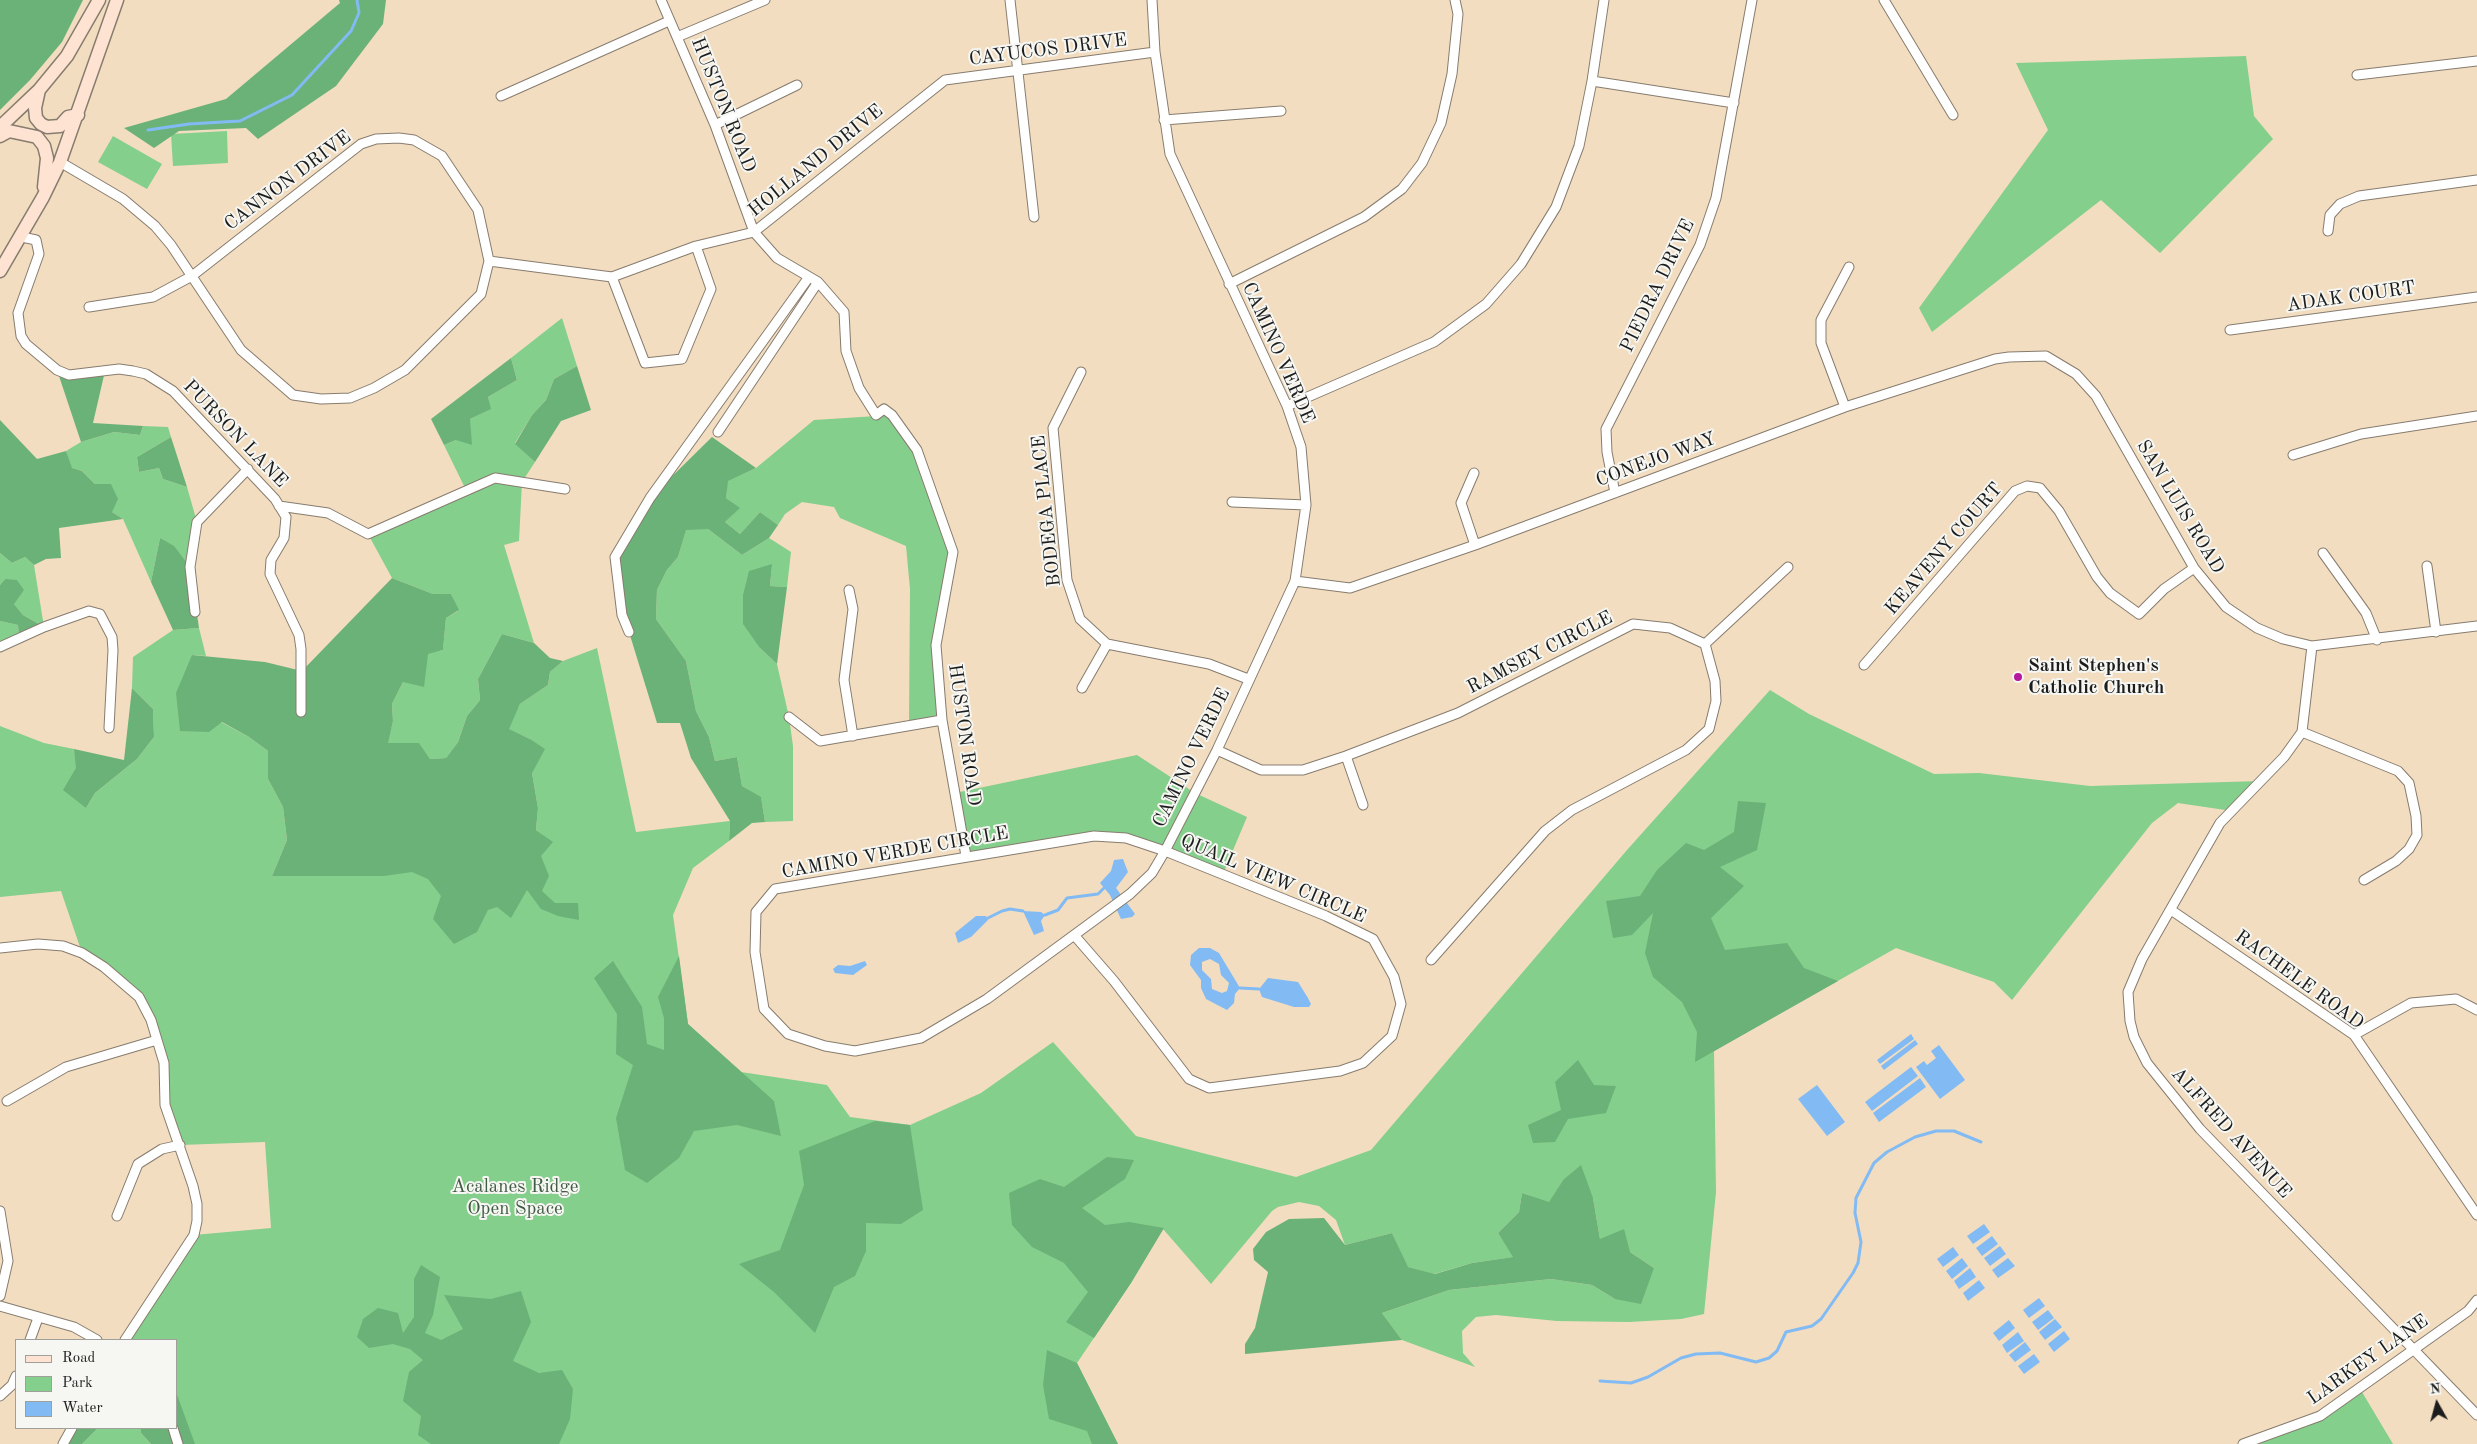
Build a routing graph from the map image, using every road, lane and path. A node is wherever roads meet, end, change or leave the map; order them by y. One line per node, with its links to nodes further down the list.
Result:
1 (99, 0): 20 (main road)
2 (117, 0): 24 (main road)
3 (661, 0): 11 (street, HUSTON ROAD)
4 (765, 0): 12 (street)
5 (1010, 0): 15 (street)
6 (1152, 0): 13 (street, CAMINO VERDE)
7 (1455, 0): 45 (street)
8 (1604, 0): 18 (street)
9 (1752, 0): 22 (street, PIEDRA DRIVE)
10 (1884, 0): 25 (street)
11 (669, 21): 12 (street, HUSTON ROAD); 21 (street)
12 (677, 37): 27 (street, HUSTON ROAD)
13 (1155, 52): 15 (street, CAYUCOS DRIVE); 26 (street, CAMINO VERDE)
14 (2477, 61): 16 (street)
15 (1018, 70): 17 (street, CAYUCOS DRIVE); 33 (street)
16 (2357, 75)
17 (945, 80): 35 (street, HOLLAND DRIVE)
18 (1592, 81): 22 (street); 51 (street)
19 (797, 85): 27 (street)
20 (39, 90): 24 (main road); 28 (main road)
21 (501, 96)
22 (1734, 103): 59 (street, PIEDRA DRIVE)
23 (1281, 111): 26 (street)
24 (78, 115): 30 (main road)
25 (1953, 115)
26 (1164, 120): 45 (street, CAMINO VERDE)
27 (715, 125): 35 (street, HUSTON ROAD)
28 (0, 127)
29 (0, 136): 32 (main road)
30 (60, 162): 32 (main road); 41 (street)
31 (2477, 180): 34 (street)
32 (44, 197): 36 (main road)
33 (1034, 217)
34 (2328, 231)
35 (754, 232): 37 (street, HOLLAND DRIVE); 43 (street, HUSTON ROAD)
36 (22, 237): 40 (main road); 56 (street, PURSON LANE)
37 (696, 246): 42 (street, HOLLAND DRIVE); 42 (street)
38 (489, 261): 41 (street, CANNON DRIVE); 41 (street); 42 (street, HOLLAND DRIVE)
39 (1849, 267): 52 (street)
40 (0, 271)
41 (192, 276): 47 (street, CANNON DRIVE)
42 (612, 277)
43 (810, 277): 44 (street, HUSTON ROAD); 72 (street)
44 (818, 282): 54 (street); 84 (street, HUSTON ROAD)
45 (1230, 284): 51 (street, CAMINO VERDE)
46 (2477, 297): 48 (street, ADAK COURT)
47 (89, 307)
48 (2230, 330)
49 (2028, 356): 52 (street, CONEJO WAY); 67 (street, SAN LUIS ROAD)
50 (1081, 372): 75 (street, BODEGA PLACE)
51 (1287, 406): 61 (street, CAMINO VERDE)
52 (1845, 407): 59 (street, CONEJO WAY)
53 (2477, 416): 55 (street)
54 (718, 432)
55 (2293, 454)
56 (248, 469): 62 (street, PURSON LANE); 70 (street)
57 (1474, 473): 63 (street)
58 (565, 489): 62 (street)
59 (1616, 492): 63 (street, CONEJO WAY)
60 (1232, 502): 61 (street)
61 (1306, 505): 68 (street, CAMINO VERDE)
62 (279, 506): 82 (street, PURSON LANE)
63 (1475, 545): 68 (street, CONEJO WAY)
64 (2323, 553): 74 (street)
65 (2427, 566): 73 (street)
66 (1788, 567): 76 (street)
67 (2194, 568): 77 (street, SAN LUIS ROAD); 79 (street, KEAVENY COURT)
68 (1295, 581): 80 (street, CAMINO VERDE)
69 (849, 590): 87 (street)
70 (195, 612)
71 (2477, 626): 73 (street, SAN LUIS ROAD)
72 (629, 632)
73 (2436, 632): 74 (street, SAN LUIS ROAD)
74 (2377, 640): 77 (street, SAN LUIS ROAD)
75 (1107, 644): 80 (street); 81 (street)
76 (1705, 644): 89 (street, RAMSEY CIRCLE); 97 (street)
77 (2312, 646): 86 (street, ALFRED AVENUE)
78 (0, 647): 85 (street)
79 (1864, 666)
80 (1248, 679): 88 (street, CAMINO VERDE)
81 (1082, 688)
82 (301, 712)
83 (789, 717): 87 (street)
84 (942, 720): 87 (street); 92 (street, HUSTON ROAD)
85 (109, 728)
86 (2302, 732): 93 (street); 94 (street, ALFRED AVENUE)
87 (853, 736)
88 (1217, 750): 89 (street, RAMSEY CIRCLE); 91 (street, CAMINO VERDE)
89 (1346, 756): 90 (street)
90 (1363, 805)
91 (1164, 851): 92 (street, CAMINO VERDE CIRCLE); 95 (street, CAMINO VERDE CIRCLE); 95 (street, QUAIL VIEW CIRCLE)
92 (966, 856): 95 (street, CAMINO VERDE CIRCLE)
93 (2364, 880)
94 (2171, 910): 99 (street, RACHELE ROAD); 113 (street, ALFRED AVENUE)
95 (1074, 935)
96 (0, 948): 100 (street)
97 (1431, 960)
98 (2477, 1010): 99 (street)
99 (2354, 1035): 104 (street, RACHELE ROAD)
100 (157, 1040): 101 (street); 102 (street)
101 (7, 1100)
102 (180, 1144): 105 (street); 112 (street)
103 (0, 1211): 106 (street)
104 (2477, 1215)
105 (117, 1216)
106 (0, 1296)
107 (2477, 1300): 113 (street, LARKEY LANE)
108 (0, 1306): 109 (street)
109 (38, 1318): 110 (street); 111 (street)
110 (30, 1339)
111 (95, 1339)
112 (127, 1339)
113 (2412, 1348): 116 (street, ALFRED AVENUE); 121 (street, LARKEY LANE)
114 (15, 1378): 115 (street)
115 (0, 1396)
116 (2477, 1415)
117 (71, 1429): 119 (street)
118 (173, 1429): 120 (street)
119 (63, 1444)
120 (178, 1444)
121 (2243, 1444)

